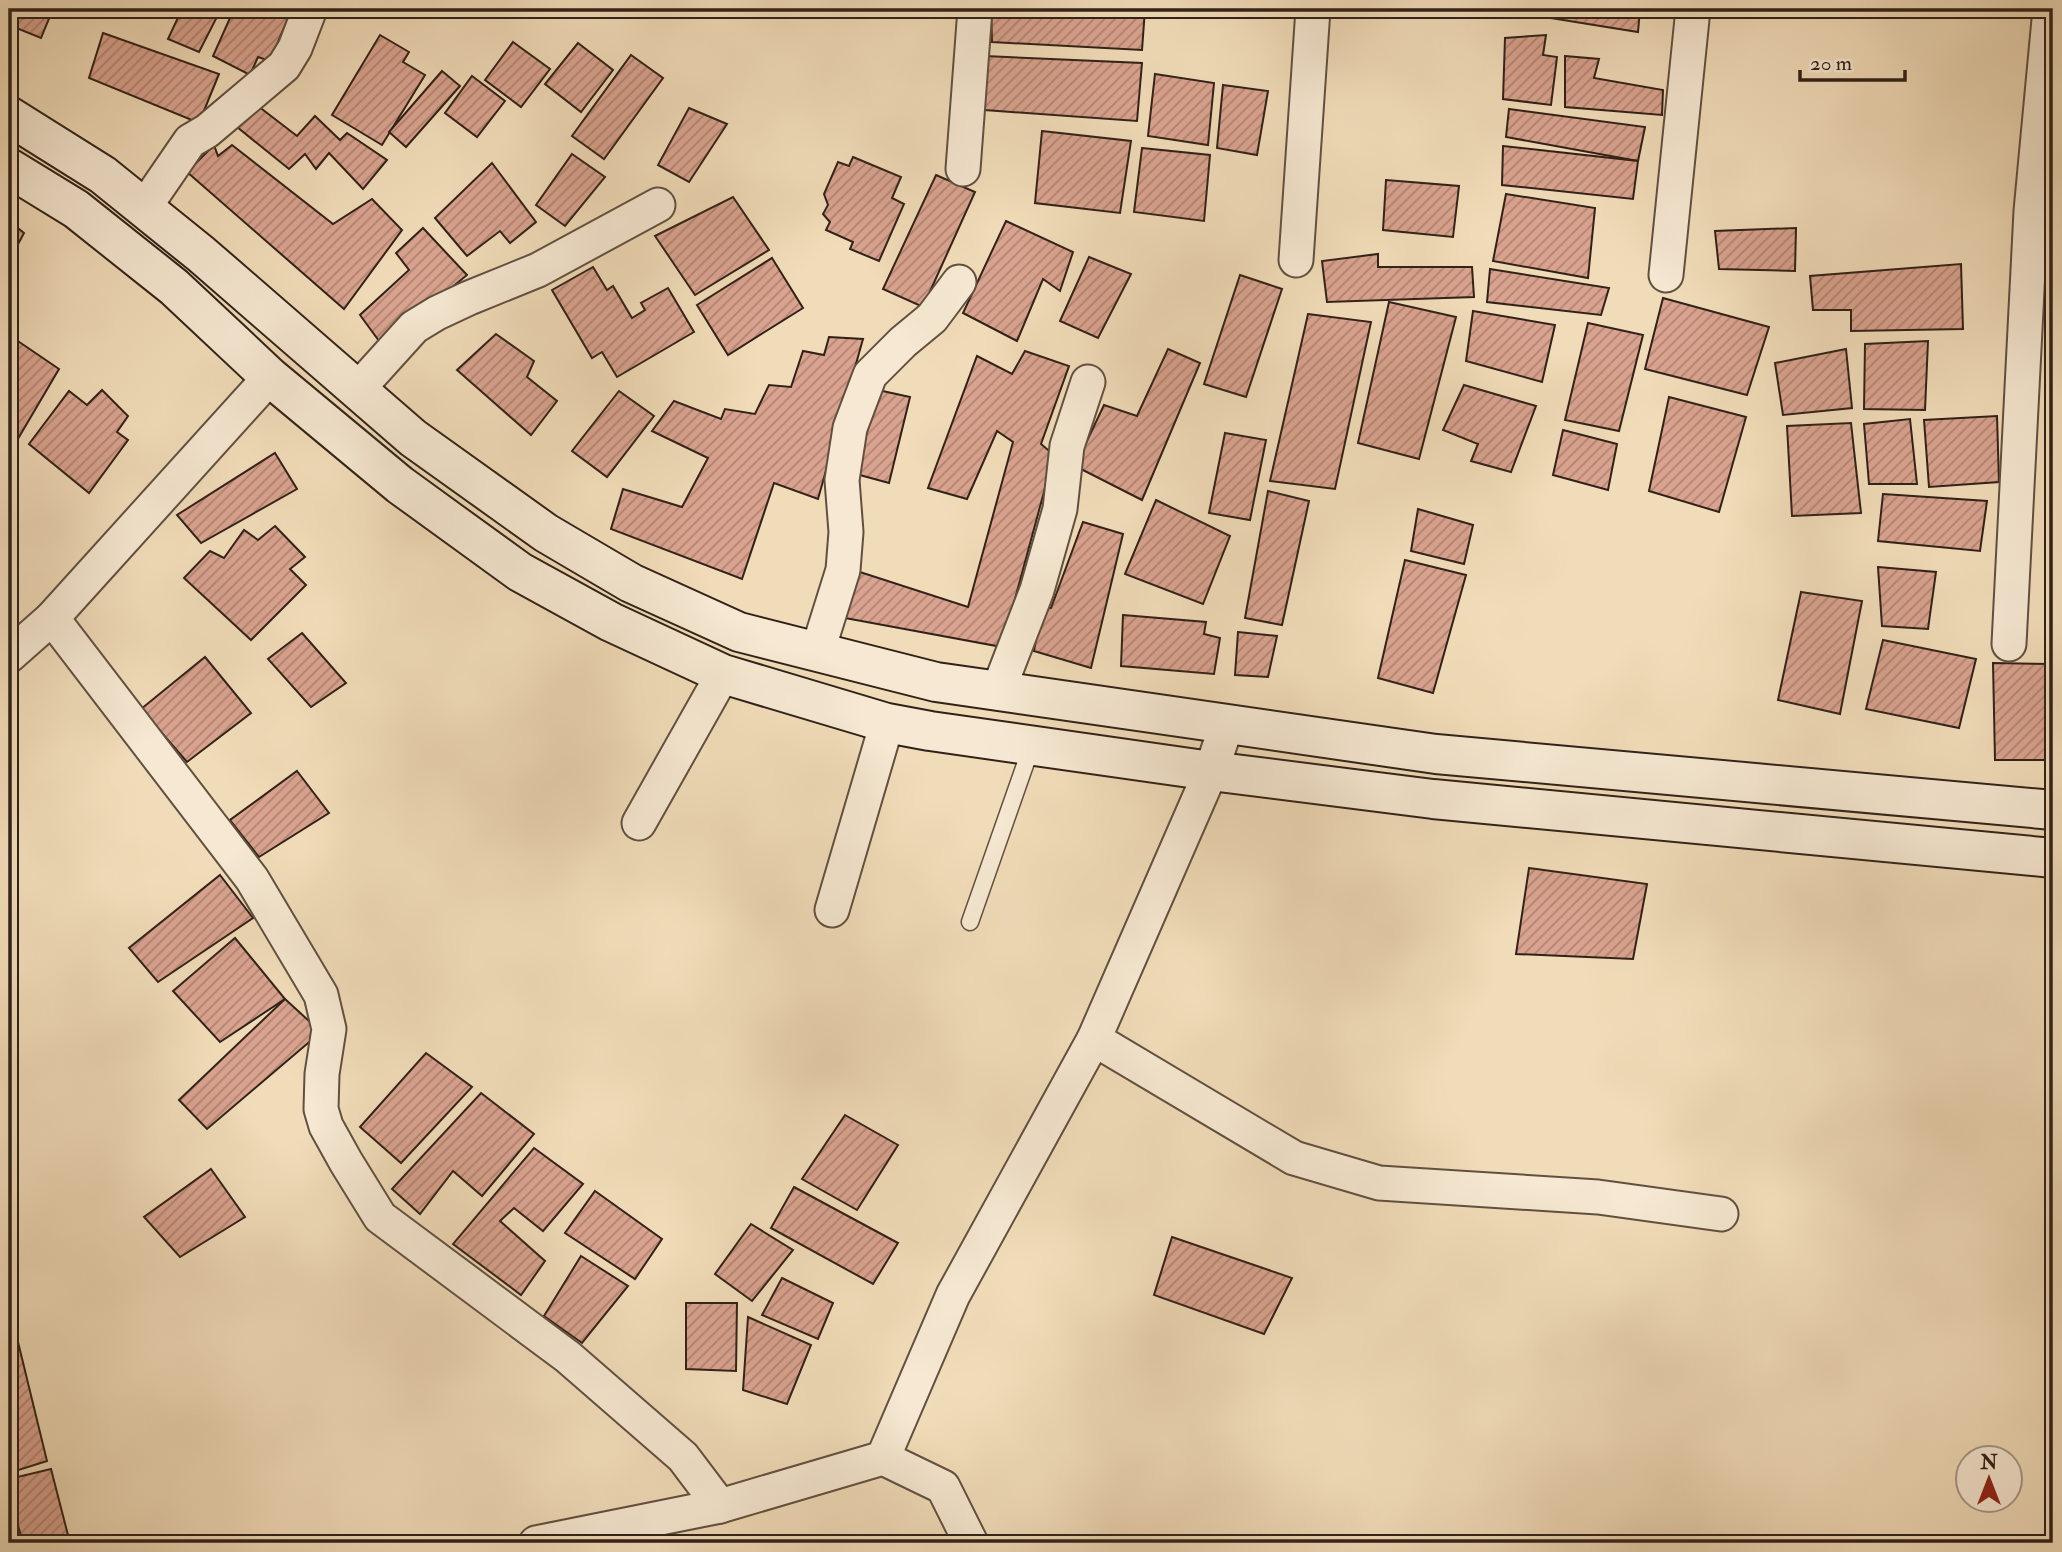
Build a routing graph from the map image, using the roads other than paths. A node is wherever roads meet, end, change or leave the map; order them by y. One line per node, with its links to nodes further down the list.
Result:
1 (310, 9): 10 (street)
2 (975, 9): 8 (street)
3 (1313, 9): 11 (street)
4 (1693, 9): 12 (street)
5 (2050, 9): 18 (street)
6 (9, 116): 10 (main road)
7 (9, 168): 14 (main road)
8 (962, 169)
9 (658, 205): 16 (street)
10 (144, 208): 16 (main road)
11 (1296, 260)
12 (1666, 275)
13 (959, 282): 19 (street)
14 (270, 377): 17 (street); 21 (main road)
15 (1088, 383): 22 (street)
16 (357, 390): 19 (main road)
17 (52, 618): 20 (street); 35 (street)
18 (2010, 644)
19 (817, 653): 22 (main road)
20 (9, 656)
21 (723, 674): 23 (main road); 28 (street)
22 (998, 691): 24 (main road)
23 (887, 723): 25 (main road); 30 (street)
24 (1227, 724): 26 (street); 27 (main road)
25 (1032, 745): 26 (main road); 31 (lane)
26 (1211, 771): 29 (main road); 32 (street)
27 (2053, 810)
28 (639, 823)
29 (2053, 858)
30 (832, 910)
31 (970, 922)
32 (1094, 1039): 33 (street); 34 (street)
33 (1721, 1214)
34 (883, 1458): 35 (street); 37 (street)
35 (720, 1506): 36 (street)
36 (536, 1543)
37 (971, 1543)

